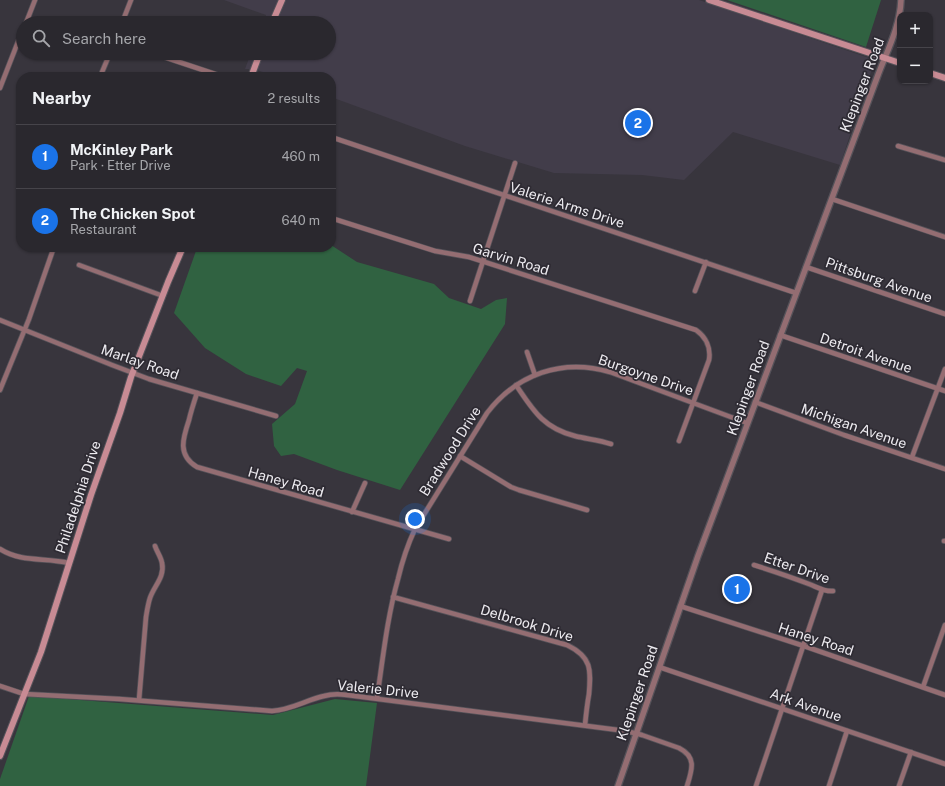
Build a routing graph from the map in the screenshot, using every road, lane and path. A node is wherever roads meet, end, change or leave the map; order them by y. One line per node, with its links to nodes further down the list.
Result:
1 (35, 0): 6 (street)
2 (131, 0): 7 (street)
3 (282, 0): 8 (main road)
4 (709, 0): 10 (main road)
5 (901, 0): 10 (street, Klepinger Road)
6 (29, 16)
7 (125, 16)
8 (275, 16)
9 (16, 48): 20 (street)
10 (885, 58): 14 (main road); 26 (street, Klepinger Road)
11 (107, 60): 15 (street)
12 (173, 60): 16 (street)
13 (257, 60): 17 (main road)
14 (897, 62)
15 (102, 72)
16 (209, 72)
17 (253, 72)
18 (933, 74): 19 (main road)
19 (945, 78)
20 (0, 88)
21 (336, 139): 25 (street, Valerie Arms Drive)
22 (898, 146): 23 (street)
23 (945, 160)
24 (516, 163): 25 (street)
25 (505, 195): 31 (street); 32 (street, Valerie Arms Drive)
26 (832, 199): 28 (street); 34 (street, Klepinger Road)
27 (336, 220): 31 (street, Garvin Road)
28 (945, 237)
29 (52, 252): 41 (street)
30 (181, 252): 37 (main road, Philadelphia Drive)
31 (483, 262): 38 (street); 53 (street, Garvin Road)
32 (706, 262): 35 (street); 36 (street, Valerie Arms Drive)
33 (79, 265): 37 (street)
34 (806, 267): 36 (street, Klepinger Road); 39 (street, Pittsburg Avenue)
35 (696, 291)
36 (796, 293): 42 (street, Klepinger Road)
37 (163, 296): 45 (main road, Philadelphia Drive)
38 (470, 301)
39 (945, 314)
40 (0, 320): 41 (street, Marlay Road)
41 (25, 330): 45 (street, Marlay Road); 49 (street)
42 (780, 335): 48 (street, Detroit Avenue); 52 (street, Klepinger Road)
43 (527, 352): 46 (street)
44 (945, 369): 48 (street)
45 (133, 372): 51 (street, Marlay Road); 68 (main road, Philadelphia Drive)
46 (535, 375): 47 (street, Bradwood Drive); 53 (street, Burgoyne Drive)
47 (516, 385): 57 (street); 58 (street, Bradwood Drive)
48 (938, 389): 50 (street, Detroit Avenue); 59 (street)
49 (0, 390)
50 (945, 391)
51 (197, 393): 54 (street, Marlay Road); 63 (street, Haney Road)
52 (755, 402): 55 (street, Klepinger Road); 59 (street, Michigan Avenue)
53 (693, 403): 55 (street, Burgoyne Drive); 56 (street, Garvin Road)
54 (276, 416)
55 (747, 423): 73 (street, Klepinger Road)
56 (679, 441)
57 (611, 444)
58 (460, 456): 62 (street); 64 (street, Bradwood Drive)
59 (912, 457): 60 (street, Michigan Avenue)
60 (945, 469)
61 (365, 483): 63 (street)
62 (587, 510)
63 (352, 512): 64 (street, Haney Road)
64 (415, 530): 65 (street, Haney Road); 72 (street, Bradwood Drive)
65 (448, 539)
66 (155, 546): 82 (street)
67 (0, 549): 68 (street)
68 (69, 563): 79 (main road, Philadelphia Drive)
69 (754, 565): 70 (street, Etter Drive)
70 (822, 590): 71 (street, Etter Drive); 75 (street)
71 (833, 591)
72 (393, 596): 81 (street, Bradwood Drive); 84 (street, Delbrook Drive)
73 (680, 606): 75 (street, Haney Road); 76 (street, Klepinger Road)
74 (945, 625): 78 (street)
75 (804, 646): 78 (street, Haney Road); 83 (street)
76 (659, 667): 83 (street, Ark Avenue); 86 (street, Klepinger Road)
77 (0, 686): 79 (street, Valerie Drive)
78 (923, 687): 80 (street, Haney Road)
79 (24, 694): 82 (street, Valerie Drive); 88 (main road, Philadelphia Drive)
80 (945, 695)
81 (377, 698): 82 (street, Valerie Drive); 84 (street, Valerie Drive)
82 (139, 700)
83 (782, 708): 85 (street, Ark Avenue); 92 (street)
84 (585, 726): 86 (street, Valerie Drive)
85 (848, 731): 87 (street, Ark Avenue); 93 (street)
86 (636, 734): 90 (street, Klepinger Road); 91 (street, Valerie Drive)
87 (911, 752): 89 (street, Ark Avenue); 94 (street)
88 (0, 756)
89 (945, 764)
90 (618, 786)
91 (687, 786)
92 (756, 786)
93 (829, 786)
94 (899, 786)

